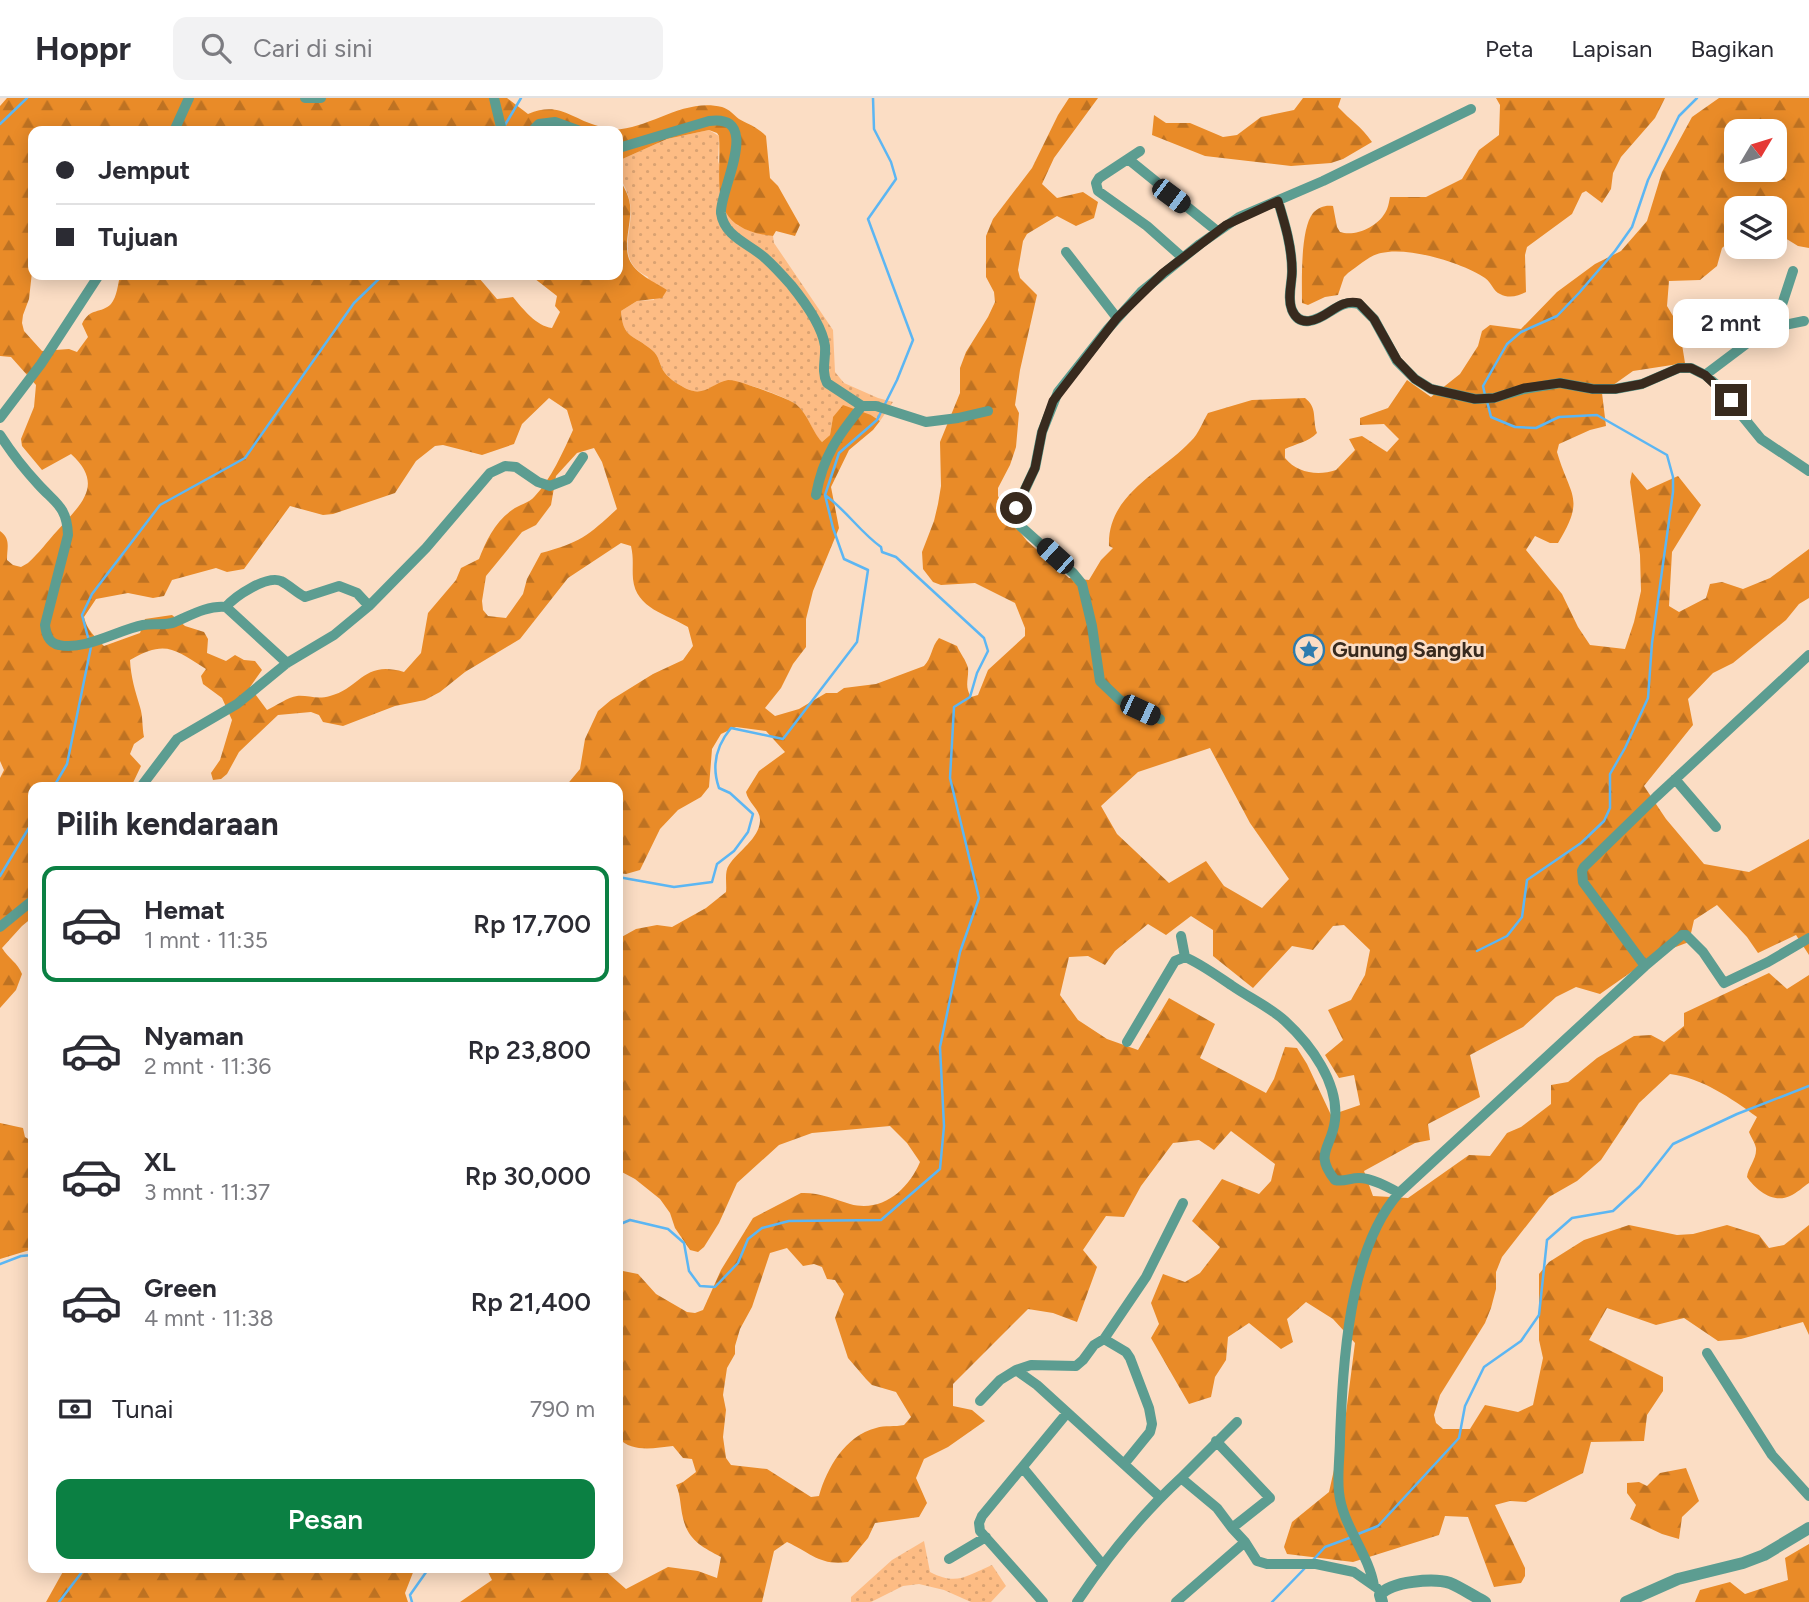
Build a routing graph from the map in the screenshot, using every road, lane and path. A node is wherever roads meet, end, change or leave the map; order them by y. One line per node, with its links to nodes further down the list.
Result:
1 (189, 98): 6 (street)
2 (305, 98): 3 (street)
3 (320, 98)
4 (494, 98): 7 (street)
5 (1471, 109): 13 (street)
6 (176, 126)
7 (500, 126)
8 (537, 126): 9 (street)
9 (566, 126)
10 (623, 145): 23 (street)
11 (1140, 151): 12 (street)
12 (1128, 159): 14 (street); 16 (street)
13 (1278, 201): 14 (street); 22 (street)
14 (1217, 231): 16 (street)
15 (1066, 252): 19 (street)
16 (1183, 258): 19 (street)
17 (1793, 271): 21 (street)
18 (96, 280): 25 (street)
19 (1117, 318): 34 (street)
20 (1804, 321): 21 (street)
21 (1775, 326): 22 (street)
22 (1705, 375): 28 (street)
23 (862, 406): 24 (street); 29 (street)
24 (988, 411)
25 (0, 418)
26 (0, 435): 31 (street)
27 (583, 457): 30 (street)
28 (1809, 471)
29 (816, 495)
30 (369, 606): 31 (street); 33 (street)
31 (226, 607): 33 (street)
32 (1809, 655): 35 (street)
33 (287, 663): 36 (street)
34 (1160, 719)
35 (1675, 779): 37 (street); 43 (street)
36 (145, 782)
37 (1716, 827)
38 (28, 904): 39 (street)
39 (0, 927)
40 (1181, 936): 42 (street)
41 (1809, 938): 43 (street)
42 (1185, 957): 44 (street); 45 (street)
43 (1645, 966): 45 (street)
44 (1127, 1042)
45 (1399, 1193): 65 (street)
46 (1183, 1203): 47 (street)
47 (1104, 1339): 49 (street); 54 (street)
48 (1707, 1353): 57 (street)
49 (1016, 1370): 50 (street); 51 (street)
50 (980, 1401)
51 (1066, 1413): 54 (street); 55 (street)
52 (1237, 1422): 53 (street)
53 (1216, 1441): 56 (street); 59 (street)
54 (1124, 1464): 58 (street)
55 (1023, 1468): 61 (street); 64 (street)
56 (1181, 1478): 58 (street); 59 (street)
57 (1809, 1496)
58 (1160, 1497): 64 (street)
59 (1232, 1528): 62 (street)
60 (1809, 1528): 70 (street)
61 (986, 1537): 63 (street); 66 (street)
62 (1245, 1542): 65 (street); 68 (street)
63 (949, 1559)
64 (1102, 1564): 67 (street)
65 (1380, 1593): 69 (street)
66 (1043, 1602)
67 (1077, 1602)
68 (1176, 1602)
69 (1485, 1602)
70 (1626, 1602)

